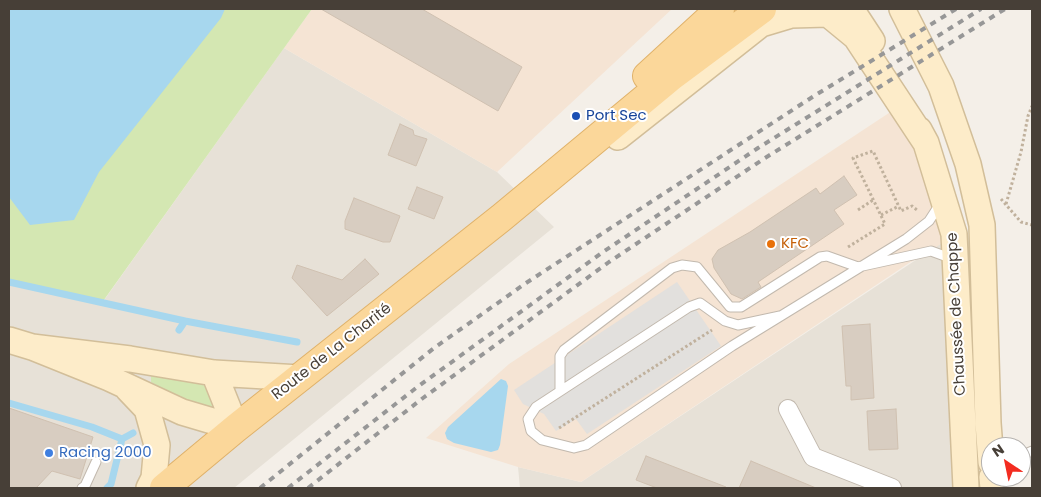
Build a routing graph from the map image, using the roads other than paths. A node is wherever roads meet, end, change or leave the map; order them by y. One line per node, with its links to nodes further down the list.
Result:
1 (720, 9): 9 (main road, Route de La Charité)
2 (762, 9): 9 (main road, Route de La Charité)
3 (851, 9): 6 (main road, Chaussée de Chappe)
4 (885, 9): 7 (main road, Chaussée de Chappe)
5 (902, 9): 7 (main road, Chaussée de Chappe)
6 (926, 143): 8 (main road, Chaussée de Chappe); 9 (main road, Chaussée de Chappe)
7 (968, 164): 20 (main road, Chaussée de Chappe)
8 (944, 200): 10 (main road, Chaussée de Chappe); 11 (lane)
9 (501, 218): 15 (main road, Route de La Charité)
10 (956, 260): 11 (lane); 26 (main road, Chaussée de Chappe)
11 (858, 267): 12 (lane); 17 (lane)
12 (780, 316): 17 (lane); 17 (lane)
13 (20, 343): 14 (main road); 16 (main road)
14 (214, 373): 15 (main road); 19 (main road)
15 (300, 378): 19 (main road, Route de La Charité)
16 (124, 385): 19 (main road); 23 (main road)
17 (560, 391)
18 (788, 409): 25 (street)
19 (236, 428): 24 (main road, Route de La Charité)
20 (989, 437)
21 (96, 462): 22 (lane)
22 (82, 488)
23 (149, 488)
24 (164, 488)
25 (892, 488)
26 (966, 488)

